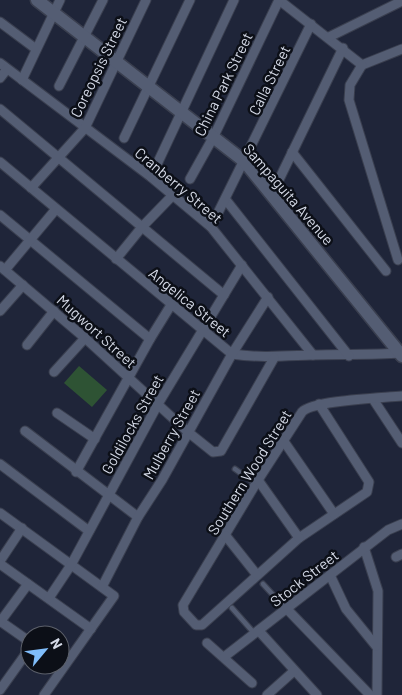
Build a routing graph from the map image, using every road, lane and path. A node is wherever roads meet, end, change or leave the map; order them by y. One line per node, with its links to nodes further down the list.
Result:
1 (37, 0): 10 (main road, Sampaguita Avenue)
2 (60, 0): 10 (street)
3 (103, 0): 13 (street)
4 (146, 0): 18 (street, Coreopsis Street)
5 (190, 0): 24 (street)
6 (234, 0): 26 (street)
7 (279, 0): 12 (street); 28 (street, China Park Street)
8 (402, 1): 9 (street)
9 (388, 3): 14 (street)
10 (54, 13): 13 (main road, Sampaguita Avenue); 16 (street)
11 (0, 22): 16 (street)
12 (311, 24): 14 (street); 32 (street, Calla Street)
13 (85, 38): 18 (main road, Sampaguita Avenue); 23 (street)
14 (329, 38): 15 (street)
15 (343, 48): 19 (street); 30 (street)
16 (36, 49): 22 (street)
17 (402, 49): 19 (street)
18 (117, 62): 24 (main road, Sampaguita Avenue); 27 (street, Coreopsis Street)
19 (362, 65): 46 (street)
20 (4, 66): 21 (street); 22 (street, Cranberry Street)
21 (0, 78)
22 (22, 80): 27 (street, Cranberry Street)
23 (59, 86)
24 (149, 86): 26 (main road, Sampaguita Avenue); 29 (street)
25 (0, 109): 31 (street)
26 (180, 111): 28 (main road, Sampaguita Avenue); 34 (street)
27 (85, 128): 31 (street, Coreopsis Street); 34 (street, Cranberry Street)
28 (214, 136): 32 (main road, Sampaguita Avenue); 35 (street, China Park Street)
29 (124, 138)
30 (292, 152): 37 (street); 49 (street)
31 (59, 157): 36 (street, Coreopsis Street); 42 (street)
32 (244, 161): 37 (main road, Sampaguita Avenue); 39 (street, Calla Street)
33 (0, 162): 36 (street, Angelica Street)
34 (151, 177): 38 (street, Cranberry Street)
35 (190, 179)
36 (31, 188): 40 (street, Angelica Street)
37 (272, 194): 62 (main road, Sampaguita Avenue)
38 (173, 196): 42 (street); 43 (street, Cranberry Street)
39 (226, 200): 43 (street, Calla Street); 63 (street)
40 (56, 210): 44 (street); 45 (street, Angelica Street)
41 (0, 215): 44 (street)
42 (142, 228): 45 (street); 51 (street)
43 (211, 228): 47 (street, Cranberry Street)
44 (30, 241): 48 (street); 58 (street)
45 (116, 259): 53 (street, Angelica Street)
46 (398, 260)
47 (242, 265): 51 (street, Goldilocks Street); 52 (street, Cranberry Street)
48 (3, 268): 50 (street, Mugwort Street)
49 (386, 271)
50 (23, 285): 54 (street); 55 (street, Mugwort Street)
51 (224, 295): 56 (street, Goldilocks Street)
52 (268, 297): 60 (street, Mulberry Street); 61 (street, Cranberry Street)
53 (171, 305): 56 (street, Angelica Street); 58 (street)
54 (0, 311)
55 (54, 311): 57 (street, Mugwort Street); 59 (street)
56 (202, 330): 60 (street, Angelica Street); 69 (street, Goldilocks Street)
57 (85, 338): 65 (street); 66 (street, Mugwort Street)
58 (150, 339): 66 (street)
59 (27, 345)
60 (232, 354): 64 (street, Angelica Street); 73 (street, Mulberry Street)
61 (313, 355): 63 (street, Angelica Street); 64 (street, Angelica Street)
62 (401, 355): 63 (street, Angelica Street)
63 (349, 356)
64 (274, 358): 73 (street, Mugwort Street)
65 (54, 372)
66 (129, 379): 69 (street, Mugwort Street); 74 (street)
67 (402, 396): 68 (street, Southern Wood Street)
68 (373, 399): 70 (street, Southern Wood Street); 76 (street)
69 (158, 404): 73 (street, Mugwort Street); 81 (street, Goldilocks Street)
70 (319, 404): 75 (street, Southern Wood Street); 83 (street)
71 (56, 413): 74 (street)
72 (25, 431): 79 (street)
73 (188, 432): 84 (street, Mulberry Street)
74 (95, 439): 79 (street)
75 (283, 440): 80 (street, Southern Wood Street); 83 (street)
76 (402, 443)
77 (0, 464): 87 (street)
78 (235, 470): 80 (lane)
79 (76, 472): 81 (street)
80 (257, 482): 88 (street, Southern Wood Street); 89 (street)
81 (108, 496): 84 (street); 87 (street, Goldilocks Street)
82 (0, 512): 86 (street)
83 (334, 514): 89 (street)
84 (138, 518): 97 (street, Mulberry Street)
85 (401, 527): 90 (street, Stock Street)
86 (22, 528): 91 (street); 92 (street)
87 (89, 531): 92 (street, Goldilocks Street)
88 (226, 536): 93 (street); 93 (street, Southern Wood Street)
89 (299, 538): 93 (street)
90 (364, 547): 94 (street, Stock Street); 106 (street)
91 (0, 562): 95 (street)
92 (71, 565): 97 (street); 98 (street, Goldilocks Street)
93 (257, 575)
94 (330, 575): 100 (street, Stock Street); 106 (street)
95 (28, 584): 98 (street); 101 (street)
96 (263, 584): 100 (lane)
97 (102, 588): 102 (street)
98 (48, 598): 102 (street)
99 (232, 608): 103 (lane)
100 (287, 609): 103 (street, Stock Street); 117 (street)
101 (0, 622): 104 (street)
102 (92, 628): 107 (street)
103 (257, 632): 108 (street, Stock Street); 110 (street)
104 (20, 635)
105 (207, 643): 108 (street)
106 (376, 646): 118 (street)
107 (70, 654)
108 (224, 657): 112 (street)
109 (20, 662): 113 (street)
110 (294, 671): 115 (street); 116 (street)
111 (56, 675): 114 (street)
112 (252, 683)
113 (0, 690)
114 (44, 695)
115 (267, 695)
116 (317, 695)
117 (370, 695)
118 (376, 695)

